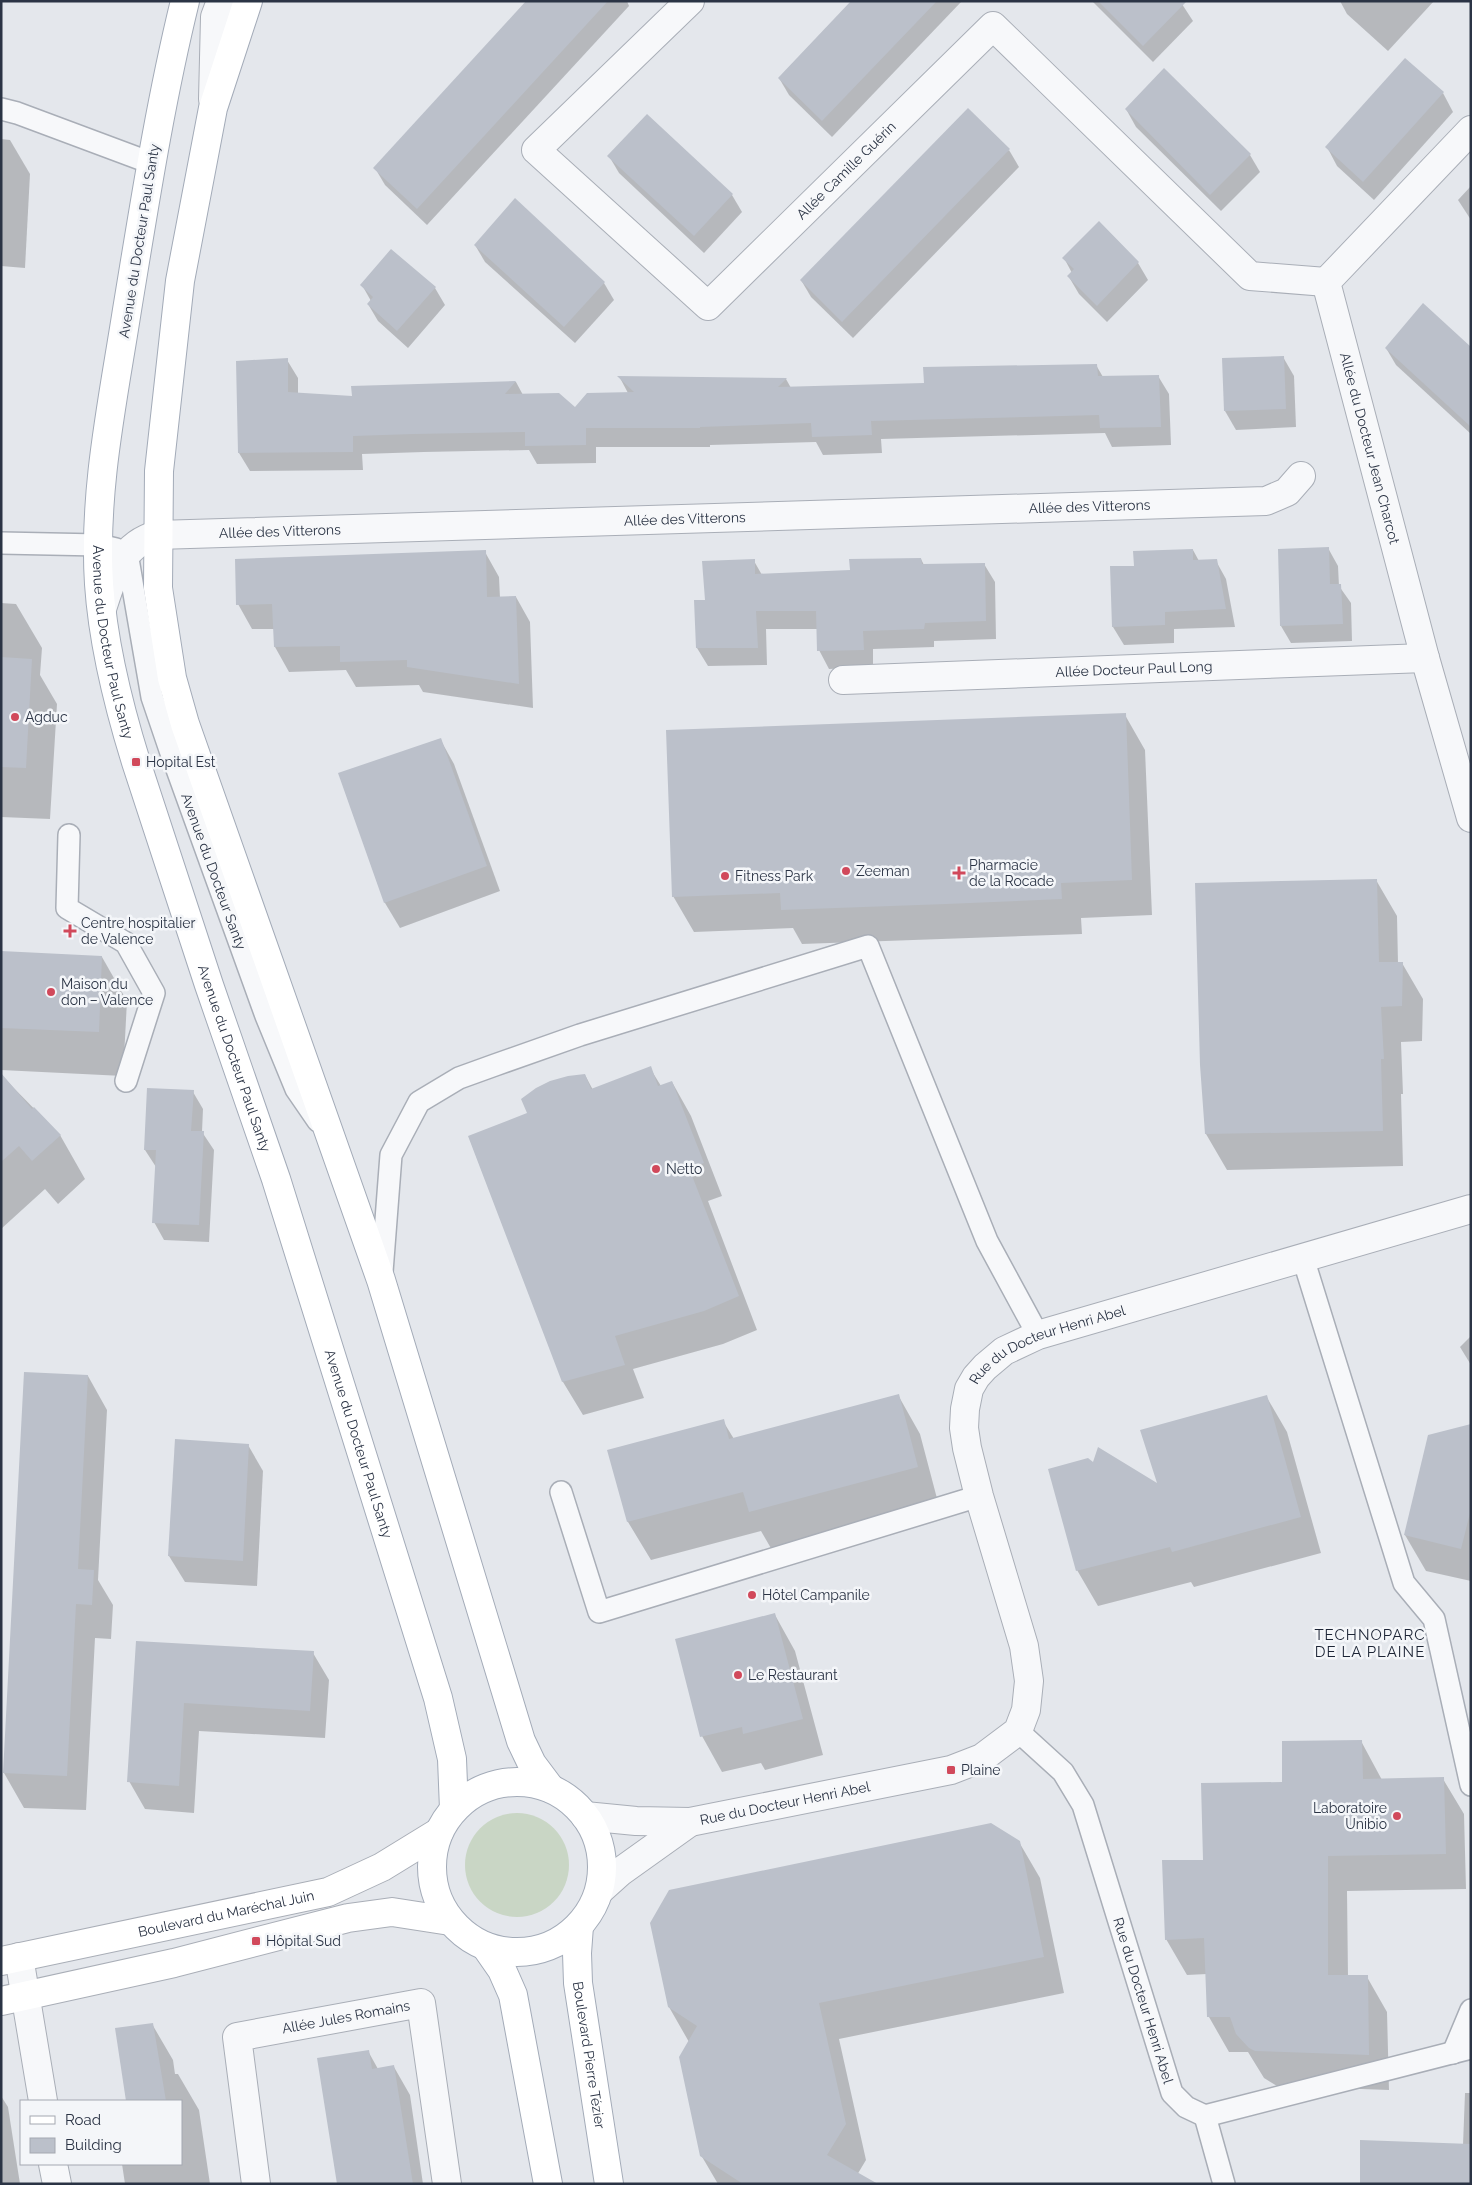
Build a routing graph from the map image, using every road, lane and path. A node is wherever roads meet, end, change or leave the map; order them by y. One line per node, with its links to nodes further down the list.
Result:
1 (185, 1): 8 (main road, Avenue du Docteur Paul Santy)
2 (221, 1): 5 (street)
3 (248, 1): 5 (main road)
4 (690, 1): 9 (street, Allée Camille Guérin)
5 (213, 108): 11 (main road)
6 (1, 109): 8 (lane)
7 (1471, 130): 9 (street)
8 (151, 163): 13 (main road, Avenue du Docteur Paul Santy)
9 (1326, 282): 16 (street, Allée du Docteur Jean Charcot)
10 (1301, 476): 11 (street, Allée des Vitterons)
11 (157, 534): 14 (street, Allée des Vitterons); 21 (main road)
12 (1, 543): 13 (lane)
13 (99, 545): 14 (lane); 15 (main road, Avenue du Docteur Paul Santy)
14 (124, 556): 15 (street, Allée des Vitterons); 21 (lane, Avenue du Docteur Santy)
15 (102, 609): 31 (main road, Avenue du Docteur Paul Santy)
16 (1425, 658): 17 (street, Allée Docteur Paul Long); 18 (street, Allée du Docteur Jean Charcot)
17 (843, 680)
18 (1471, 818)
19 (69, 836): 20 (lane)
20 (126, 1081)
21 (333, 1143): 24 (main road)
22 (1471, 1209): 23 (street, Rue du Docteur Henri Abel)
23 (1303, 1258): 25 (street, Rue du Docteur Henri Abel); 29 (lane)
24 (381, 1280): 25 (lane); 30 (main road)
25 (1038, 1335): 27 (street, Rue du Docteur Henri Abel)
26 (561, 1492): 27 (lane)
27 (979, 1496): 28 (street, Rue du Docteur Henri Abel)
28 (1018, 1731): 33 (street, Rue du Docteur Henri Abel); 44 (lane, Rue du Docteur Henri Abel)
29 (1471, 1785)
30 (550, 1788): 31 (main road); 32 (main road)
31 (454, 1809): 34 (main road)
32 (584, 1816): 33 (street, Rue du Docteur Henri Abel); 35 (main road)
33 (690, 1822): 35 (street, Rue du Docteur Henri Abel)
34 (439, 1832): 36 (main road); 39 (main road, Boulevard du Maréchal Juin)
35 (600, 1890): 37 (main road)
36 (450, 1921): 38 (main road); 40 (main road)
37 (579, 1926): 38 (main road); 50 (main road, Boulevard Pierre Tézier)
38 (486, 1947): 49 (main road)
39 (10, 1959): 40 (street)
40 (14, 1998): 43 (street)
41 (1471, 2010): 42 (lane)
42 (1462, 2050): 44 (lane)
43 (43, 2100)
44 (1205, 2116): 51 (lane)
45 (53, 2165): 46 (street)
46 (56, 2184)
47 (256, 2184): 48 (street, Allée Jules Romains)
48 (447, 2184)
49 (548, 2184)
50 (609, 2184)
51 (1224, 2184)

